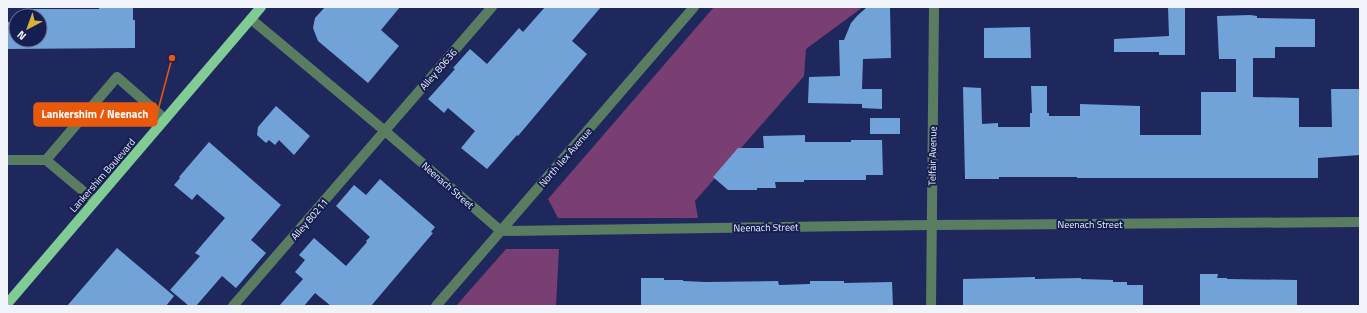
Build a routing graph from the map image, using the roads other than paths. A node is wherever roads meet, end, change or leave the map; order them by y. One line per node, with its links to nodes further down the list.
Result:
1 (261, 7): 5 (main road, Lankershim Boulevard)
2 (492, 7): 7 (street, Alley 80636)
3 (694, 7): 13 (street, North Ilex Avenue)
4 (934, 7): 12 (street, Telfair Avenue)
5 (251, 19): 6 (main road, Lankershim Boulevard); 7 (street, Neenach Street)
6 (165, 119): 9 (street); 10 (main road, Lankershim Boulevard)
7 (385, 131): 13 (street, Neenach Street); 15 (street, Alley 80211)
8 (7, 160): 9 (street)
9 (46, 160): 10 (street)
10 (95, 201): 14 (main road, Lankershim Boulevard)
11 (1360, 222): 12 (street, Neenach Street)
12 (931, 225): 13 (street, Neenach Street); 17 (street, Telfair Avenue)
13 (501, 232): 16 (street, North Ilex Avenue)
14 (7, 304)
15 (233, 306)
16 (436, 306)
17 (931, 306)

